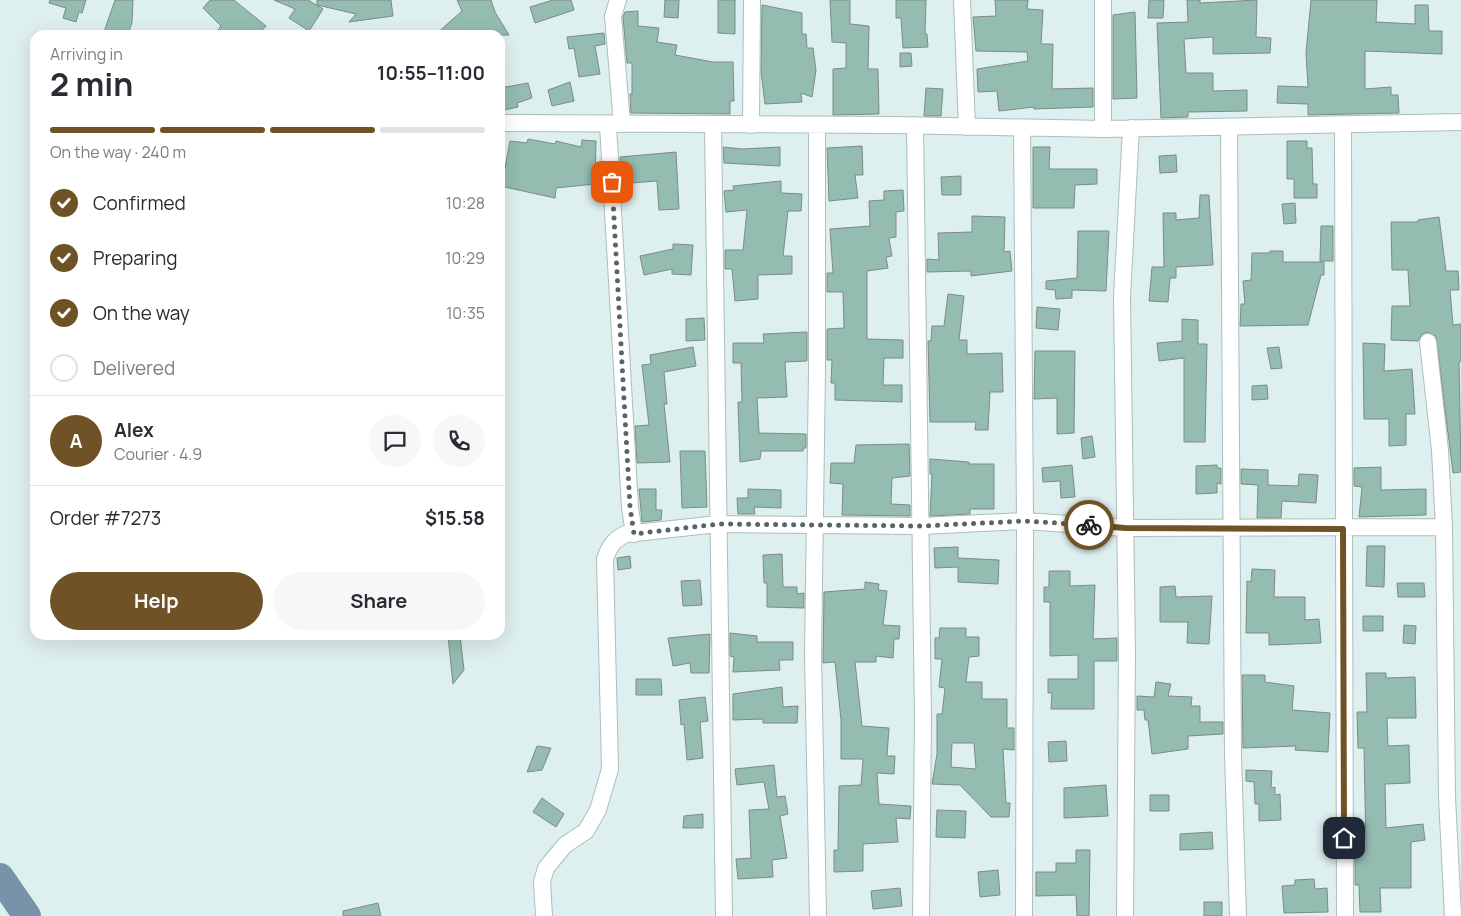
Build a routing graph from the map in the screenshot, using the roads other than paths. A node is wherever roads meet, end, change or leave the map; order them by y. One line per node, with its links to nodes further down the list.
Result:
1 (618, 0): 7 (street)
2 (752, 0): 9 (street)
3 (962, 0): 13 (street)
4 (1103, 0): 17 (street)
5 (1461, 122): 12 (street)
6 (505, 123): 7 (street)
7 (615, 124): 8 (street); 27 (street)
8 (713, 125): 9 (street); 20 (street)
9 (751, 125): 10 (street)
10 (817, 125): 11 (street); 21 (street)
11 (915, 125): 13 (street); 22 (street)
12 (1343, 125): 16 (street); 26 (street)
13 (966, 127): 14 (street)
14 (1022, 128): 17 (street); 19 (street)
15 (1131, 128): 16 (street); 17 (street); 24 (street)
16 (1229, 128): 25 (street)
17 (1103, 129)
18 (1428, 342): 23 (street)
19 (1025, 521): 22 (street); 24 (street); 33 (street)
20 (718, 524): 21 (street); 27 (street); 30 (street)
21 (814, 526): 22 (street); 31 (street)
22 (922, 526): 32 (street)
23 (1444, 527): 26 (street); 28 (street)
24 (1125, 528): 25 (street); 34 (street)
25 (1232, 528): 26 (street); 35 (street)
26 (1343, 529): 36 (street)
27 (634, 534): 29 (street)
28 (1456, 914)
29 (544, 916)
30 (724, 916)
31 (818, 916)
32 (921, 916)
33 (1024, 916)
34 (1125, 916)
35 (1238, 916)
36 (1345, 916)

